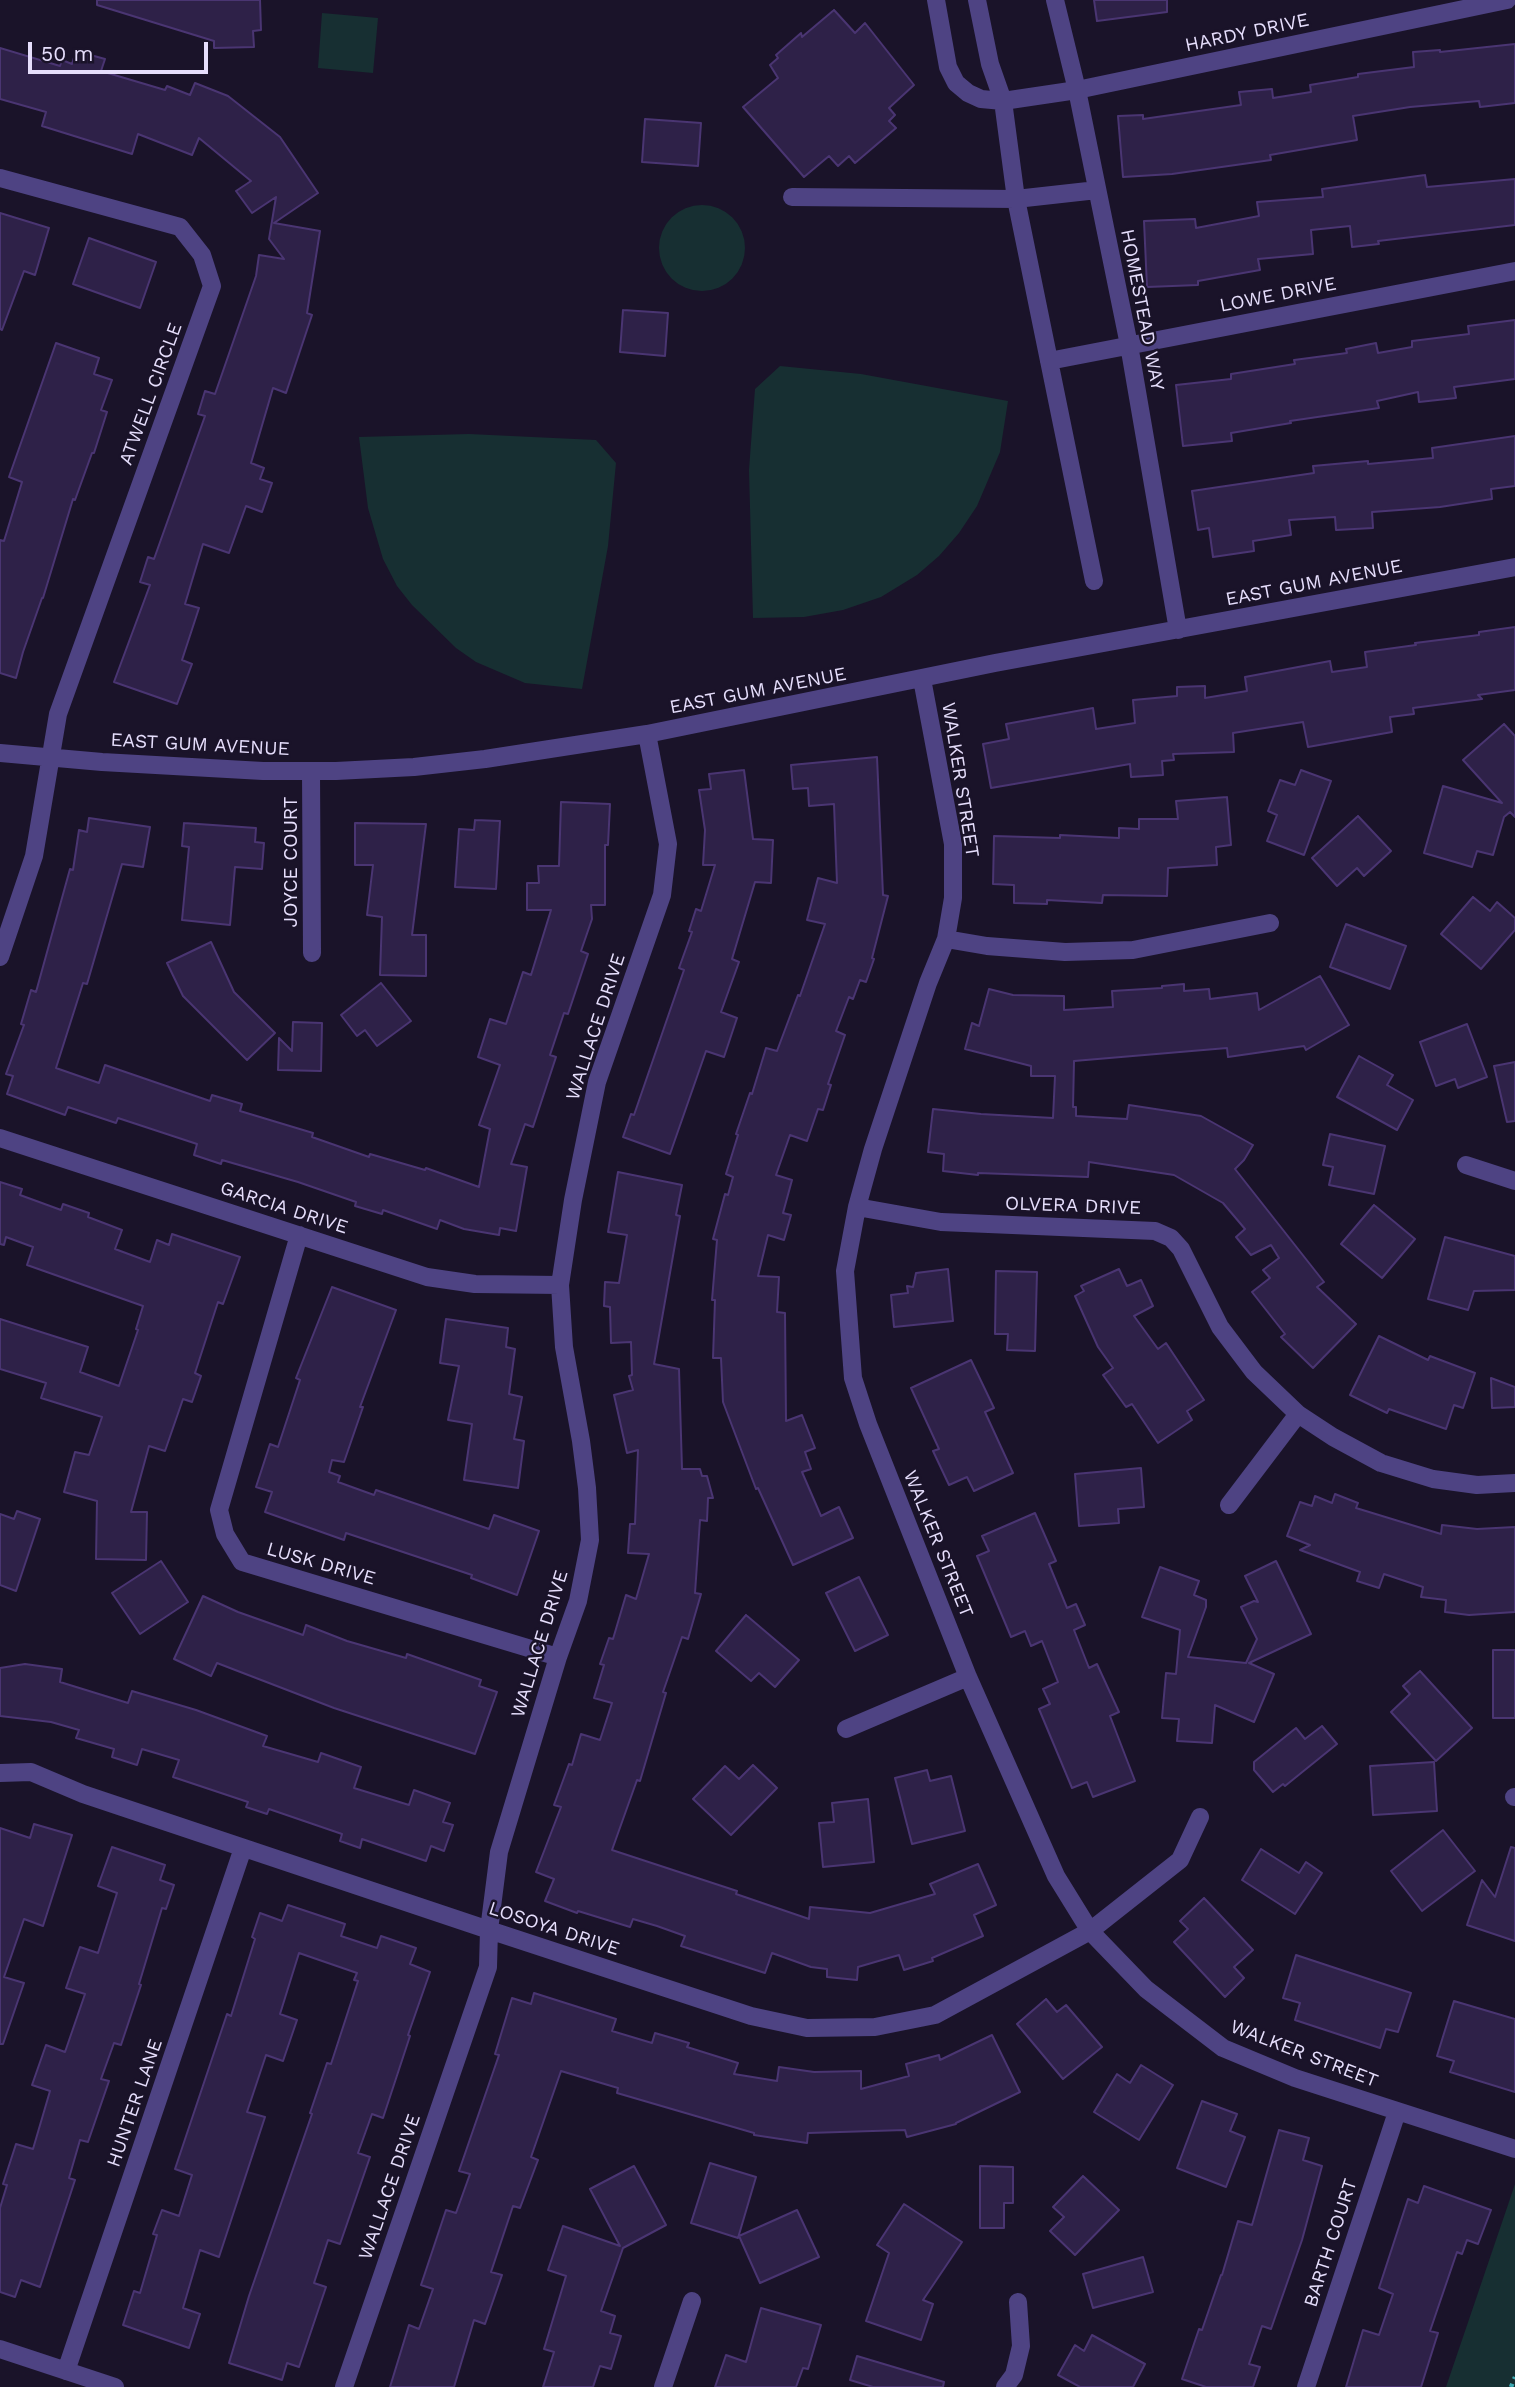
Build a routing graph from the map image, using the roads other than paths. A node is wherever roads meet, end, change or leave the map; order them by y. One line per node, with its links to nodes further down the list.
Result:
1 (936, 0): 6 (street)
2 (977, 0): 6 (street)
3 (1055, 0): 5 (street, HOMESTEAD WAY)
4 (1507, 0): 5 (street, HARDY DRIVE)
5 (1077, 90): 6 (street, HARDY DRIVE); 8 (street, HOMESTEAD WAY)
6 (1003, 101): 10 (street)
7 (0, 178): 20 (street, ATWELL CIRCLE)
8 (1097, 190): 10 (street); 12 (street, HOMESTEAD WAY)
9 (792, 197): 10 (street)
10 (1016, 199): 13 (street)
11 (1515, 271): 12 (street, LOWE DRIVE)
12 (1129, 345): 13 (street, LOWE DRIVE); 16 (street, HOMESTEAD WAY)
13 (1049, 361): 15 (street)
14 (1515, 567): 16 (street, EAST GUM AVENUE)
15 (1094, 581)
16 (1178, 630): 17 (street, EAST GUM AVENUE)
17 (922, 679): 18 (street, EAST GUM AVENUE); 23 (street, WALKER STREET)
18 (647, 734): 21 (street, EAST GUM AVENUE); 31 (street, WALLACE DRIVE)
19 (0, 753): 20 (street, EAST GUM AVENUE)
20 (51, 758): 21 (street, EAST GUM AVENUE); 25 (street, ATWELL CIRCLE)
21 (311, 771): 24 (street, JOYCE COURT)
22 (1270, 923): 23 (street)
23 (946, 939): 29 (street, WALKER STREET)
24 (312, 953)
25 (0, 957)
26 (0, 1138): 30 (street, GARCIA DRIVE)
27 (1466, 1165): 28 (street)
28 (1515, 1181)
29 (857, 1206): 32 (street, OLVERA DRIVE); 36 (street, WALKER STREET)
30 (299, 1235): 31 (street, GARCIA DRIVE); 35 (street, LUSK DRIVE)
31 (560, 1285): 35 (street, WALLACE DRIVE)
32 (1298, 1414): 33 (street, OLVERA DRIVE); 34 (street)
33 (1515, 1483)
34 (1229, 1505)
35 (558, 1657): 41 (street, WALLACE DRIVE)
36 (968, 1677): 37 (street); 42 (street, WALKER STREET)
37 (846, 1729)
38 (0, 1773): 40 (street, LOSOYA DRIVE)
39 (1200, 1817): 42 (street, LOSOYA DRIVE)
40 (243, 1849): 41 (street, LOSOYA DRIVE); 48 (street, HUNTER LANE)
41 (489, 1930): 42 (street, LOSOYA DRIVE); 50 (street, WALLACE DRIVE)
42 (1090, 1931): 43 (street, WALKER STREET)
43 (1396, 2112): 44 (street, WALKER STREET); 53 (street, BARTH COURT)
44 (1515, 2149)
45 (692, 2301): 51 (street)
46 (1018, 2302): 52 (street)
47 (0, 2349): 48 (street)
48 (66, 2371): 49 (street)
49 (115, 2387)
50 (344, 2387)
51 (663, 2387)
52 (1005, 2387)
53 (1306, 2387)

